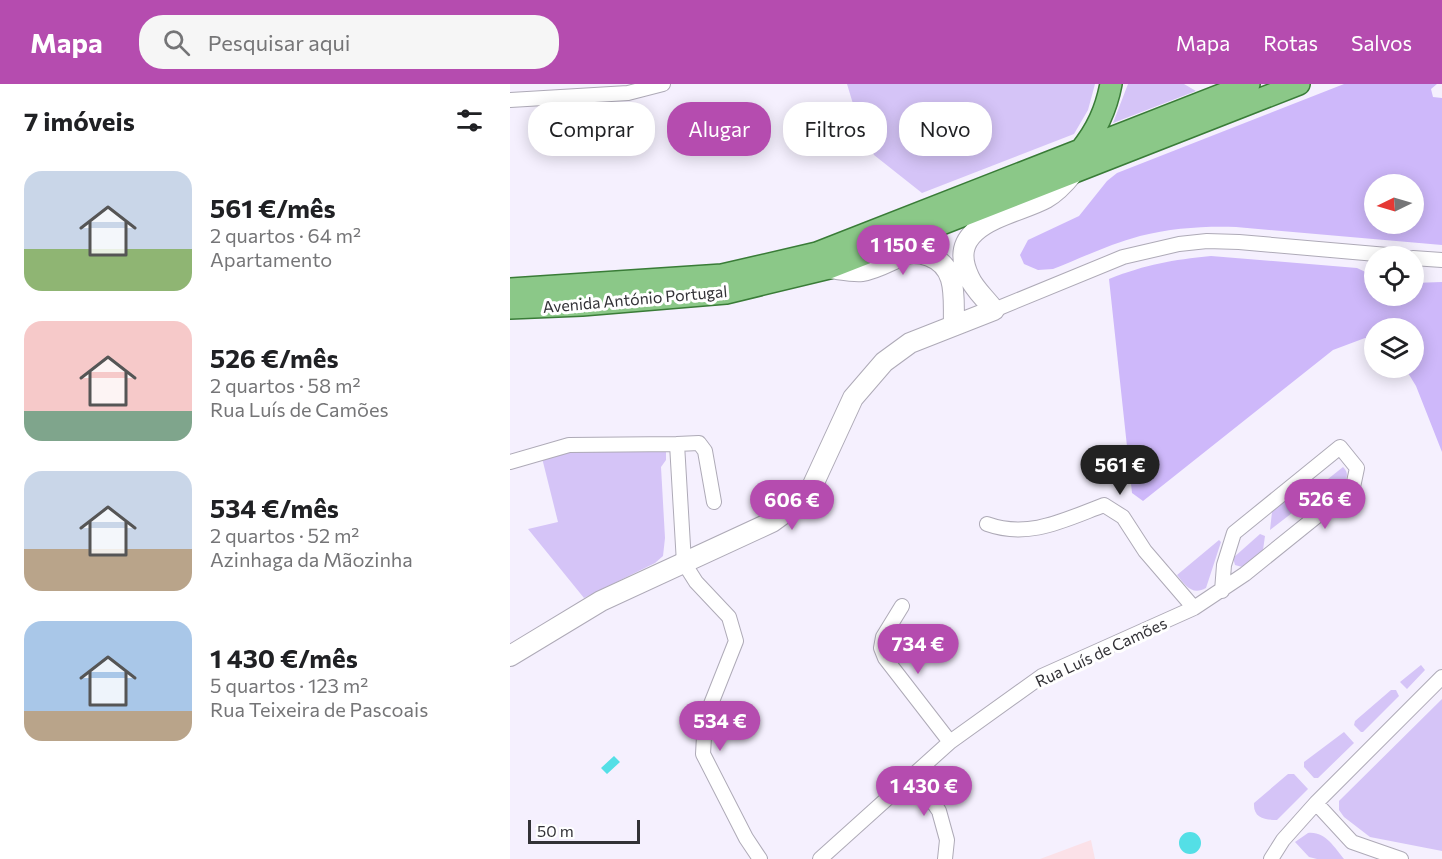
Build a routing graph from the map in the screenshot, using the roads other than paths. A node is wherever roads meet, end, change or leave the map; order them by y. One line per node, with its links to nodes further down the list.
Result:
1 (663, 84): 6 (street)
2 (1111, 84): 7 (main road)
3 (1218, 84): 5 (main road)
4 (1299, 84): 8 (main road, Avenida António Portugal)
5 (1246, 85): 7 (main road, Avenida António Portugal)
6 (510, 100)
7 (1080, 151): 13 (main road, Avenida António Portugal)
8 (1073, 173): 12 (main road, Avenida António Portugal); 15 (street)
9 (1364, 253): 15 (street)
10 (1424, 259): 11 (street)
11 (1442, 261)
12 (829, 268): 14 (main road, Avenida António Portugal); 16 (street)
13 (510, 289)
14 (510, 308)
15 (994, 310): 16 (street)
16 (954, 326): 21 (street)
17 (677, 444): 18 (street); 19 (street); 21 (street)
18 (510, 462)
19 (714, 502)
20 (987, 524): 24 (street)
21 (684, 563): 25 (street); 30 (street)
22 (1222, 591): 22 (street, Rua Luís de Camões); 24 (street, Rua Luís de Camões)
23 (902, 606): 27 (street)
24 (1194, 608): 27 (street, Rua Luís de Camões)
25 (510, 656)
26 (1442, 677): 29 (street)
27 (950, 742): 28 (street, Rua Luís de Camões)
28 (914, 774): 31 (street, Rua Luís de Camões); 32 (street)
29 (1317, 803): 33 (street); 34 (street)
30 (760, 859)
31 (820, 859)
32 (945, 859)
33 (1271, 859)
34 (1401, 859)

